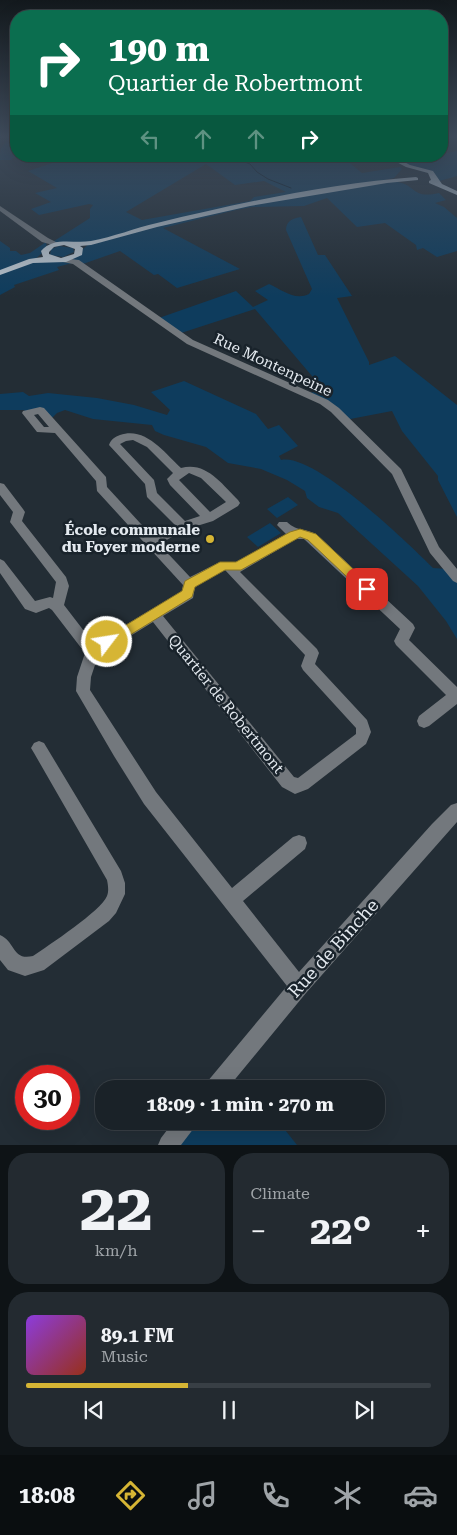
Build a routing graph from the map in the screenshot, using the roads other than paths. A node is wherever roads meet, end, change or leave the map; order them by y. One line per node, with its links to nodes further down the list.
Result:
1 (339, 189): 3 (main road)
2 (0, 208): 5 (street)
3 (91, 243): 4 (main road); 6 (main road)
4 (73, 244): 5 (main road); 6 (main road)
5 (46, 246): 7 (main road); 8 (main road)
6 (74, 257): 7 (main road); 18 (street, Rue Montenpeine)
7 (50, 259): 8 (main road)
8 (32, 261): 9 (main road)
9 (0, 273)
10 (58, 430): 15 (street)
11 (179, 473): 13 (street); 13 (street); 14 (street)
12 (0, 487): 20 (street)
13 (209, 518): 14 (street)
14 (183, 526): 15 (street)
15 (150, 543): 19 (street)
16 (0, 564): 20 (street)
17 (237, 567): 19 (street); 21 (street, Quartier de Robertmont); 23 (street)
18 (457, 578)
19 (189, 584): 21 (street)
20 (57, 606): 22 (street)
21 (154, 614): 22 (street)
22 (92, 652): 27 (street)
23 (424, 721)
24 (39, 748): 28 (street)
25 (457, 811): 29 (street, Rue de Binche)
26 (299, 843): 27 (street)
27 (230, 900): 29 (street)
28 (0, 944)
29 (299, 986): 30 (street, Rue de Binche)
30 (221, 1080)
31 (180, 1130): 32 (street)
32 (168, 1145)

